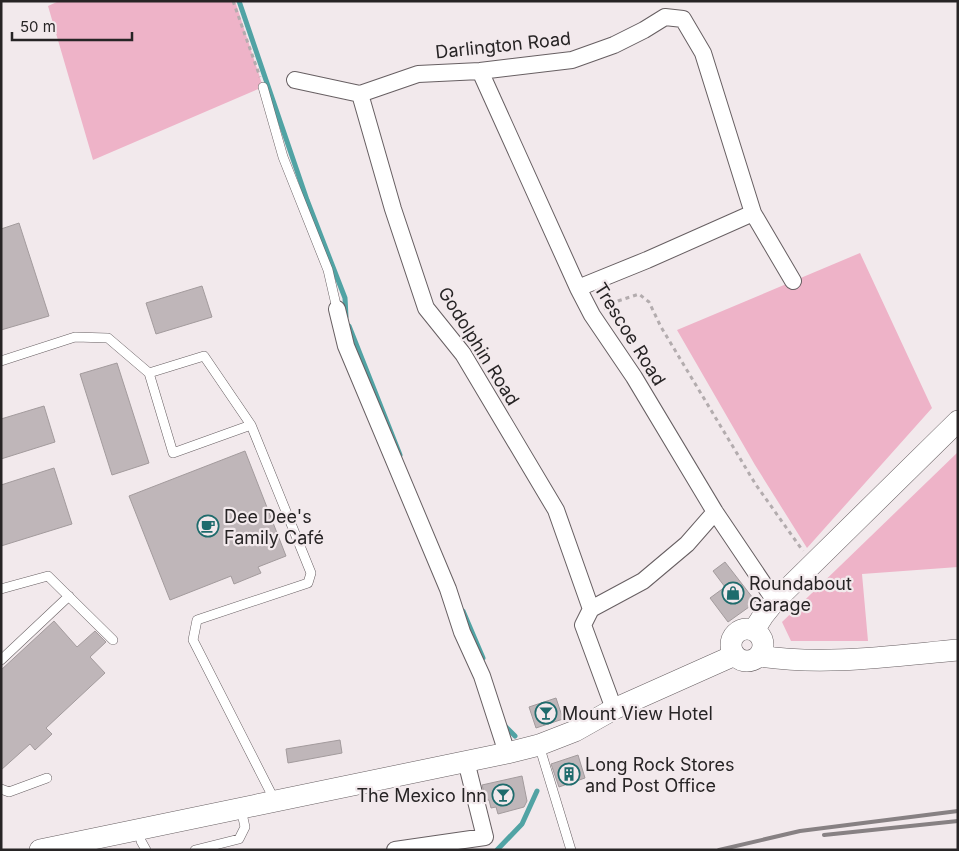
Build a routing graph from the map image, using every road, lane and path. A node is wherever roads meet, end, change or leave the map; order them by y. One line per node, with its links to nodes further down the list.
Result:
1 (233, 1): 4 (path)
2 (480, 71): 5 (street, Darlington Road); 6 (street, Darlington Road); 8 (street, Trescoe Road)
3 (296, 80): 5 (street)
4 (263, 87): 9 (lane)
5 (360, 94): 20 (street, Godolphin Road)
6 (753, 213): 7 (street, Darlington Road); 8 (street)
7 (793, 281)
8 (578, 288): 10 (street, Trescoe Road)
9 (337, 309): 29 (street)
10 (592, 315): 15 (street, Trescoe Road); 16 (path)
11 (1, 361): 12 (lane)
12 (148, 373): 14 (lane); 14 (lane)
13 (958, 421): 16 (street)
14 (251, 425): 33 (lane)
15 (715, 512): 19 (street, Trescoe Road); 20 (street)
16 (812, 564): 19 (street)
17 (1, 589): 18 (lane)
18 (69, 596): 22 (lane); 26 (lane)
19 (775, 601): 21 (street)
20 (591, 609): 27 (street)
21 (754, 630): 24 (street); 25 (street)
22 (113, 640)
23 (958, 650): 25 (street)
24 (735, 655): 25 (street); 27 (street)
25 (759, 656)
26 (1, 660)
27 (614, 709): 28 (street)
28 (539, 745): 29 (street); 40 (lane)
29 (507, 753): 30 (street)
30 (466, 761): 33 (street); 39 (street)
31 (47, 778): 32 (lane)
32 (1, 789)
33 (275, 801): 34 (street)
34 (241, 809): 35 (street); 38 (lane)
35 (139, 830): 36 (street); 37 (lane)
36 (40, 850)
37 (146, 850)
38 (195, 850)
39 (395, 850)
40 (571, 850)

